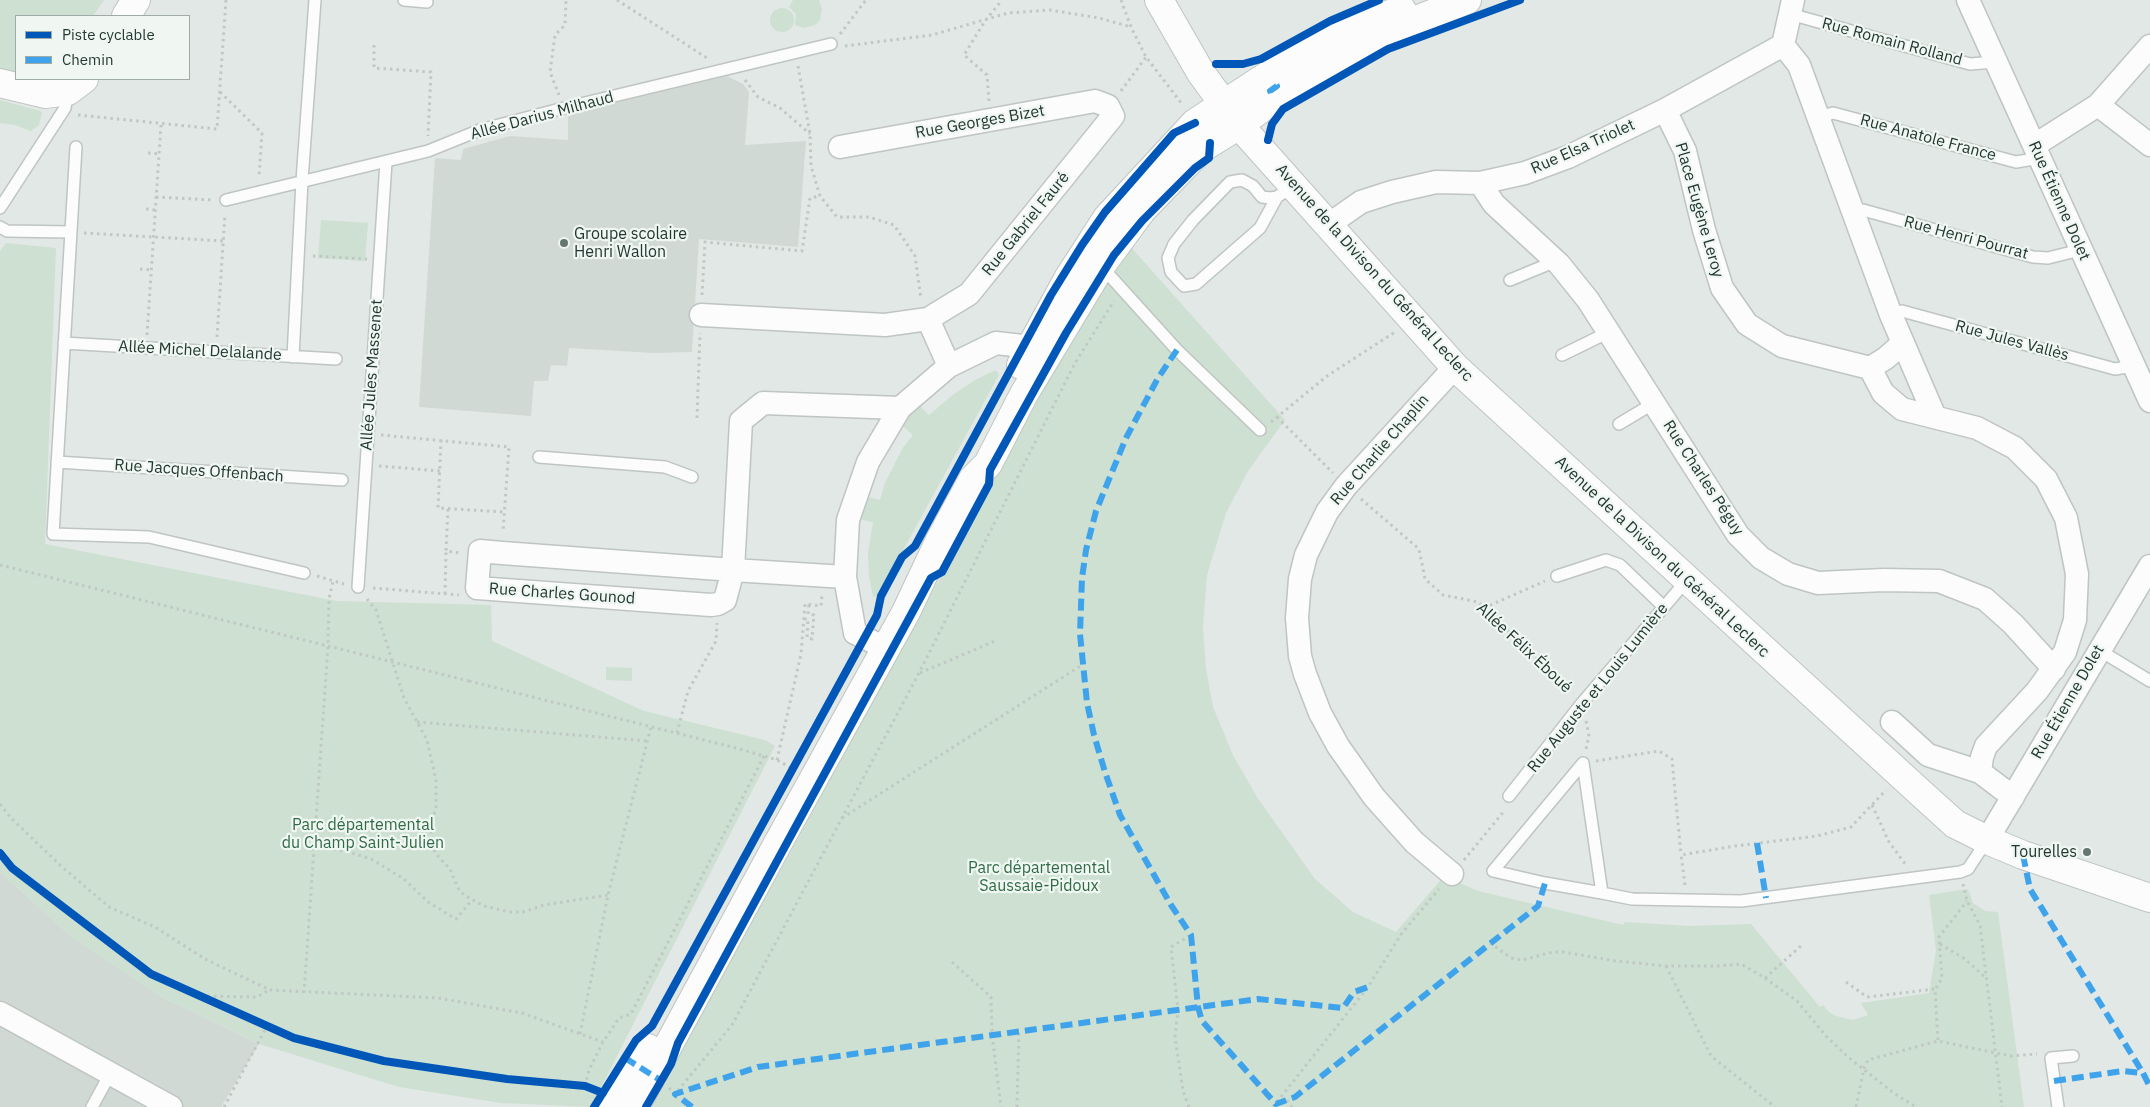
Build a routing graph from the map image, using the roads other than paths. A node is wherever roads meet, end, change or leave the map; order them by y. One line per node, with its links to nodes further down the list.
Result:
1 (136, 0): 10 (main road)
2 (315, 0): 27 (lane)
3 (404, 0): 8 (lane)
4 (1160, 0): 20 (main road, Avenue de la Divison du Général Leclerc)
5 (1432, 0): 20 (main road)
6 (1467, 0): 20 (main road)
7 (1968, 0): 14 (street, Rue Étienne Dolet)
8 (427, 2)
9 (1792, 7): 12 (street); 14 (lane, Rue Romain Rolland)
10 (127, 15)
11 (831, 44): 26 (lane, Allée Darius Milhaud)
12 (1783, 45): 18 (street, Rue Elsa Triolet); 21 (street)
13 (2150, 46): 17 (street)
14 (1995, 62): 25 (street, Rue Étienne Dolet)
15 (0, 83): 16 (main road)
16 (72, 93): 31 (lane)
17 (2098, 105): 22 (street); 25 (street)
18 (1665, 110): 28 (street, Rue Elsa Triolet); 53 (street, Place Eugène Leroy)
19 (1111, 111): 24 (street, Rue Georges Bizet); 42 (street, Rue Gabriel Fauré)
20 (1231, 114): 29 (main road, Avenue de la Divison du Général Leclerc); 38 (main road); 48 (main road)
21 (1817, 118): 25 (lane, Rue Anatole France); 32 (street)
22 (2150, 145)
23 (76, 147): 35 (lane)
24 (840, 147)
25 (2038, 152): 36 (street, Rue Étienne Dolet)
26 (386, 162): 27 (lane, Allée Darius Milhaud); 70 (lane, Allée Jules Massenet)
27 (302, 181): 30 (lane, Allée Darius Milhaud); 47 (lane)
28 (1480, 184): 33 (street, Rue Elsa Triolet); 37 (street, Rue Charles Péguy)
29 (1285, 191): 29 (lane); 33 (main road, Avenue de la Divison du Général Leclerc)
30 (226, 200)
31 (0, 208)
32 (1852, 215): 36 (lane, Rue Henri Pourrat); 40 (street)
33 (1328, 225): 52 (main road, Avenue de la Divison du Général Leclerc)
34 (0, 227): 35 (lane)
35 (71, 232): 44 (lane)
36 (2080, 250): 51 (street, Rue Étienne Dolet)
37 (1554, 260): 39 (lane); 43 (street, Rue Charles Péguy)
38 (1101, 266): 48 (main road); 59 (lane)
39 (1510, 280)
40 (1891, 315): 45 (street); 51 (lane, Rue Jules Vallès)
41 (701, 316): 42 (street, Rue Gabriel Fauré)
42 (928, 320): 50 (street)
43 (1609, 332): 46 (lane); 55 (street, Rue Charles Péguy)
44 (64, 343): 47 (lane, Allée Michel Delalande); 61 (lane)
45 (1903, 343): 53 (street); 57 (street)
46 (1562, 355)
47 (293, 357): 49 (lane, Allée Michel Delalande)
48 (1034, 358): 50 (street); 72 (main road); 73 (main road)
49 (336, 359)
50 (949, 366): 56 (street)
51 (2133, 366): 54 (street, Rue Étienne Dolet)
52 (1456, 367): 69 (main road, Avenue de la Divison du Général Leclerc); 82 (street, Rue Charlie Chaplin)
53 (1870, 368): 57 (street)
54 (2150, 401)
55 (1654, 403): 58 (lane); 75 (street, Rue Charles Péguy)
56 (900, 408): 65 (street); 68 (street)
57 (1935, 417): 75 (street)
58 (1619, 424)
59 (1260, 430)
60 (539, 457): 62 (lane)
61 (57, 462): 63 (lane, Rue Jacques Offenbach); 66 (lane)
62 (692, 477)
63 (342, 480)
64 (2150, 566): 74 (street, Rue Étienne Dolet)
65 (733, 570): 65 (street, Rue Charles Gounod); 68 (street, Rue Charles Gounod)
66 (304, 573)
67 (1558, 576): 71 (lane)
68 (845, 577): 73 (street)
69 (1687, 580): 71 (lane, Rue Auguste et Louis Lumière); 81 (main road, Avenue de la Divison du Général Leclerc)
70 (358, 587)
71 (1664, 607): 79 (lane, Rue Auguste et Louis Lumière)
72 (906, 612): 73 (main road); 91 (main road)
73 (873, 642): 90 (main road)
74 (2099, 650): 76 (lane); 80 (street, Rue Étienne Dolet)
75 (2054, 669): 78 (street)
76 (2150, 681)
77 (1892, 722): 78 (street)
78 (1980, 772): 80 (street)
79 (1509, 796)
80 (2013, 797): 81 (street, Rue Étienne Dolet)
81 (1988, 840): 83 (lane); 84 (main road, Avenue de la Divison du Général Leclerc)
82 (1452, 874)
83 (1602, 893): 83 (lane)
84 (2150, 898)
85 (0, 1013): 87 (street)
86 (2073, 1056): 92 (lane)
87 (110, 1074): 88 (lane); 89 (street)
88 (92, 1107)
89 (171, 1107)
90 (607, 1107)
91 (635, 1107)
92 (2058, 1107)

